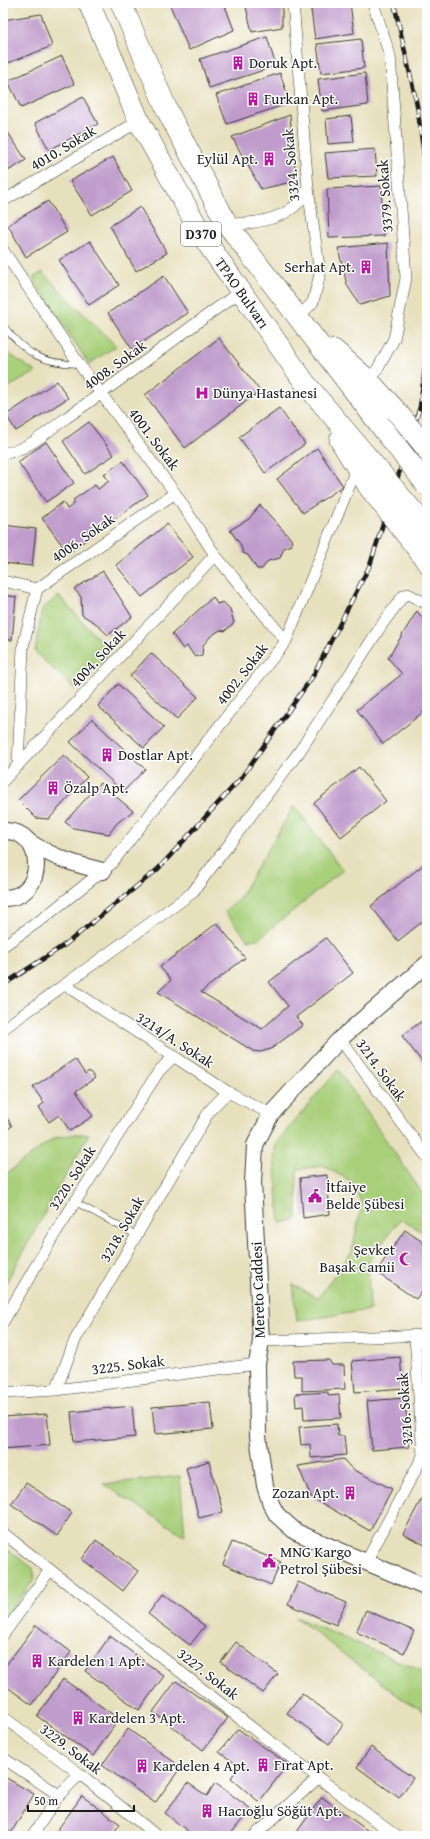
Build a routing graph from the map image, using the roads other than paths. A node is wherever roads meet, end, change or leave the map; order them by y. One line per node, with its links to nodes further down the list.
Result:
1 (89, 3): 5 (highway, TPAO Bulvarı / D370)
2 (121, 3): 8 (highway, TPAO Bulvarı / D370)
3 (293, 3): 6 (street, 3324. Sokak)
4 (373, 3): 14 (street, 3379. Sokak)
5 (138, 120): 7 (street, 4010. Sokak); 10 (highway, TPAO Bulvarı / D370)
6 (308, 188): 8 (street); 11 (street, 3324. Sokak)
7 (3, 202)
8 (227, 224): 11 (highway, TPAO Bulvarı / D370)
9 (3, 250): 13 (street, 4001. Sokak)
10 (240, 292): 15 (highway, TPAO Bulvarı / D370); 16 (street, 4008. Sokak)
11 (298, 318): 14 (highway); 20 (highway, TPAO Bulvarı / D370, bridge)
12 (3, 325): 13 (lane)
13 (79, 364): 16 (street, 4001. Sokak)
14 (368, 380): 17 (highway, bridge)
15 (305, 383): 19 (highway); 22 (highway, TPAO Bulvarı / D370, bridge)
16 (102, 394): 18 (street, 4008. Sokak); 21 (street, 4001. Sokak)
17 (427, 450)
18 (3, 453)
19 (357, 467): 24 (highway, bridge); 28 (street, 4002. Sokak)
20 (427, 484)
21 (175, 493): 23 (street, 4001. Sokak); 26 (street, 4006. Sokak)
22 (427, 528)
23 (215, 555): 28 (street, 4001. Sokak); 29 (street, 4004. Sokak)
24 (422, 555)
25 (3, 581): 26 (street)
26 (37, 589): 29 (street)
27 (427, 604): 38 (street)
28 (286, 641): 33 (street, 4002. Sokak)
29 (18, 766): 30 (street, 4004. Sokak)
30 (3, 781)
31 (4, 830): 32 (street)
32 (27, 840): 33 (street); 34 (street)
33 (103, 870): 35 (street, 4002. Sokak)
34 (3, 898)
35 (3, 946)
36 (427, 964): 40 (street, Mereto Caddesi)
37 (427, 976): 40 (street)
38 (65, 985): 39 (street); 41 (street, 3214/A. Sokak)
39 (3, 1029)
40 (340, 1039): 43 (street, Mereto Caddesi); 44 (street, 3214. Sokak)
41 (174, 1056): 42 (street, 3214/A. Sokak); 45 (street, 3220. Sokak)
42 (228, 1092): 43 (street, 3214/A. Sokak); 46 (street, 3218. Sokak)
43 (272, 1114): 50 (street, Mereto Caddesi)
44 (427, 1157)
45 (75, 1202): 46 (lane); 47 (street, 3220. Sokak)
46 (136, 1235): 52 (street, 3218. Sokak)
47 (3, 1322)
48 (427, 1335): 49 (street)
49 (415, 1336): 50 (street); 54 (street, 3216. Sokak)
50 (261, 1341): 51 (street, Mereto Caddesi)
51 (257, 1364): 52 (street, 3225. Sokak); 56 (street, Mereto Caddesi)
52 (56, 1390): 53 (street, 3225. Sokak)
53 (3, 1393)
54 (425, 1457): 56 (street, 3216. Sokak)
55 (3, 1533): 57 (street, 3227. Sokak)
56 (366, 1562): 58 (street, Mereto Caddesi)
57 (50, 1570): 59 (street); 63 (street, 3227. Sokak)
58 (427, 1588)
59 (3, 1635)
60 (3, 1717): 62 (street, 3229. Sokak)
61 (3, 1758): 64 (street)
62 (80, 1774): 64 (street); 66 (street, 3229. Sokak)
63 (318, 1778): 67 (street); 68 (street, 3227. Sokak)
64 (60, 1795): 65 (street)
65 (32, 1836)
66 (157, 1836)
67 (254, 1836)
68 (396, 1836)

